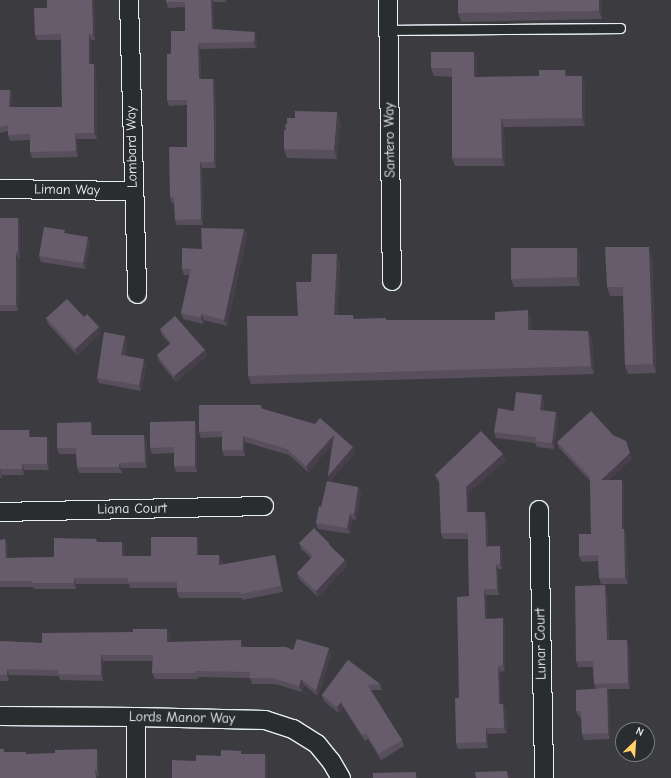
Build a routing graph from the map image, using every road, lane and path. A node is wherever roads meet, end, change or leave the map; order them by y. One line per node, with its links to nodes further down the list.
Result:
1 (129, 0): 6 (street, Lombard Way)
2 (388, 0): 4 (street, Santero Way)
3 (620, 28): 4 (lane)
4 (388, 30): 7 (street, Santero Way)
5 (0, 189): 6 (street, Liman Way)
6 (133, 191): 8 (street, Lombard Way)
7 (392, 281)
8 (137, 294)
9 (264, 506): 11 (street, Liana Court)
10 (539, 510): 16 (street, Lunar Court)
11 (0, 512)
12 (0, 716): 13 (street, Lords Manor Way)
13 (136, 717): 14 (street); 15 (street, Lords Manor Way)
14 (136, 778)
15 (341, 778)
16 (544, 778)

